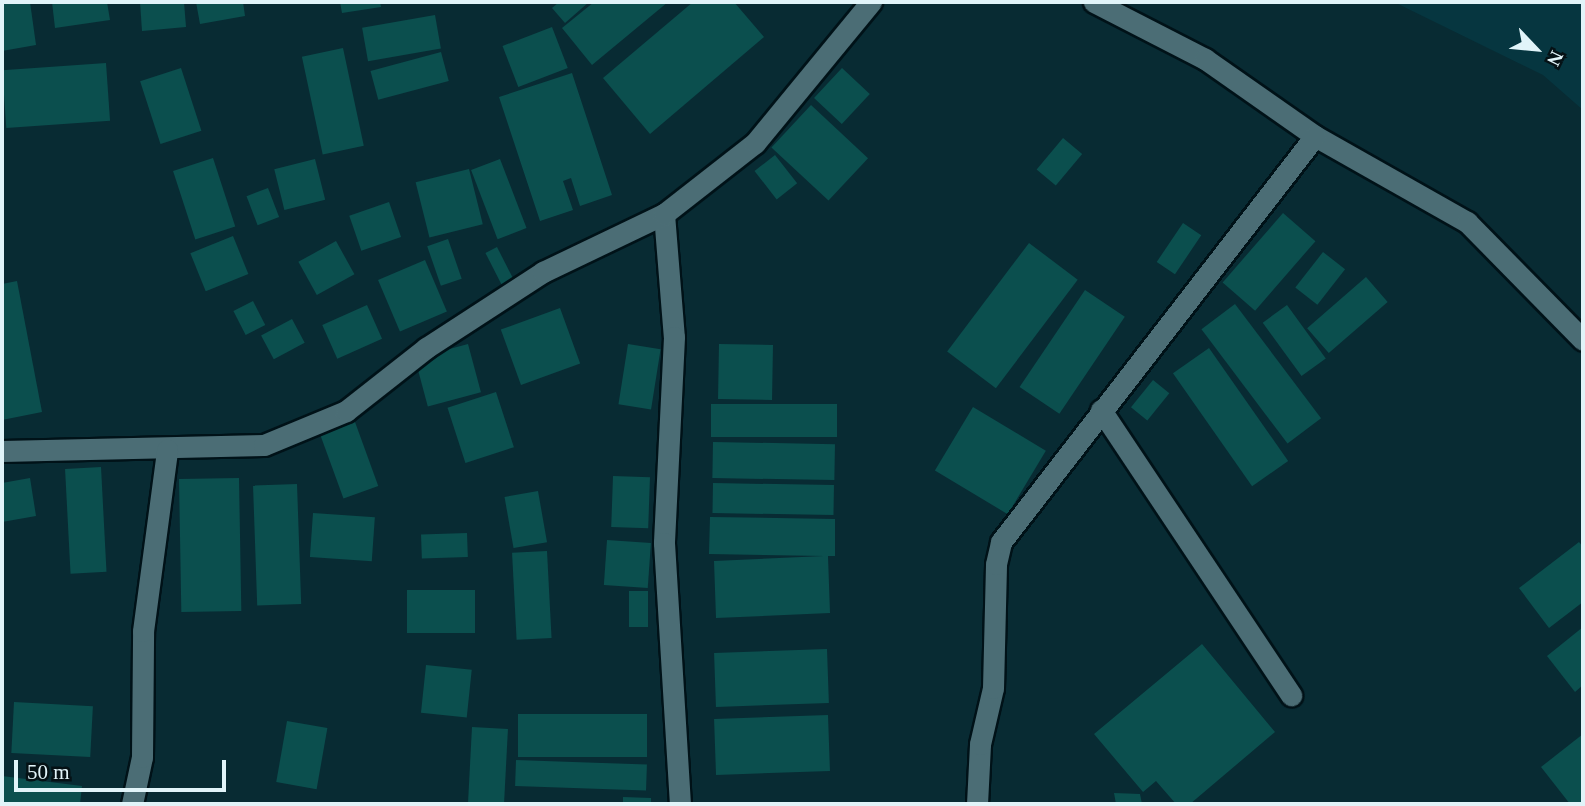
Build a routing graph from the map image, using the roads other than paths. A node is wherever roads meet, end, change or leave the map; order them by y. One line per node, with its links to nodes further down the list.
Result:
1 (871, 2): 4 (street)
2 (1094, 2): 3 (street)
3 (1315, 136): 5 (street); 6 (street)
4 (664, 214): 7 (street); 11 (street)
5 (1583, 340)
6 (1101, 410): 9 (street); 12 (street)
7 (167, 450): 8 (street); 10 (street)
8 (2, 451)
9 (1290, 695)
10 (132, 804)
11 (680, 804)
12 (977, 804)

